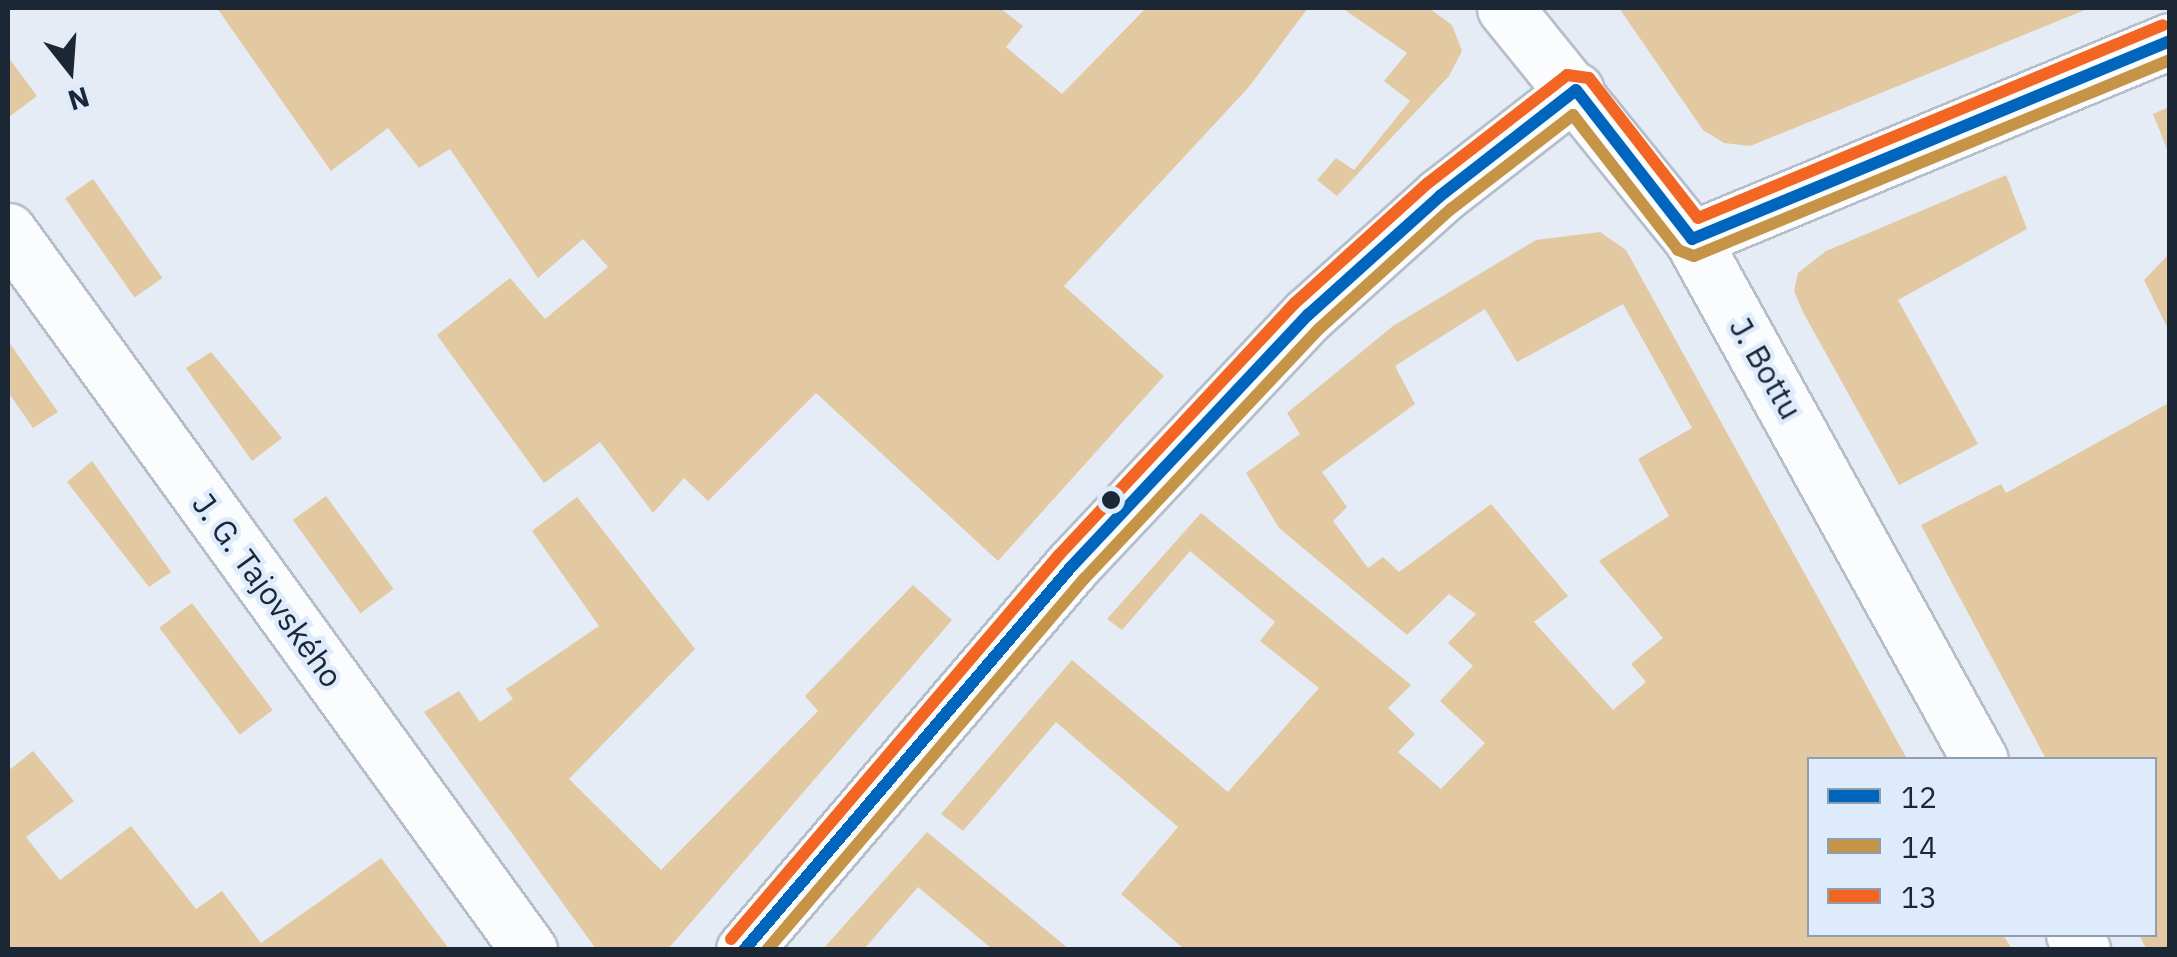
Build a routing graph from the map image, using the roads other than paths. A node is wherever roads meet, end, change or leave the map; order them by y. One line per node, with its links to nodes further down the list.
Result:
1 (1505, 8): 3 (street, J. Bottu)
2 (2170, 41): 5 (street)
3 (1576, 90): 5 (street, J. Bottu); 8 (street)
4 (8, 231): 7 (street, J. G. Tajovského)
5 (1692, 239): 6 (street, J. Bottu)
6 (1978, 757)
7 (528, 950)
8 (744, 950)

